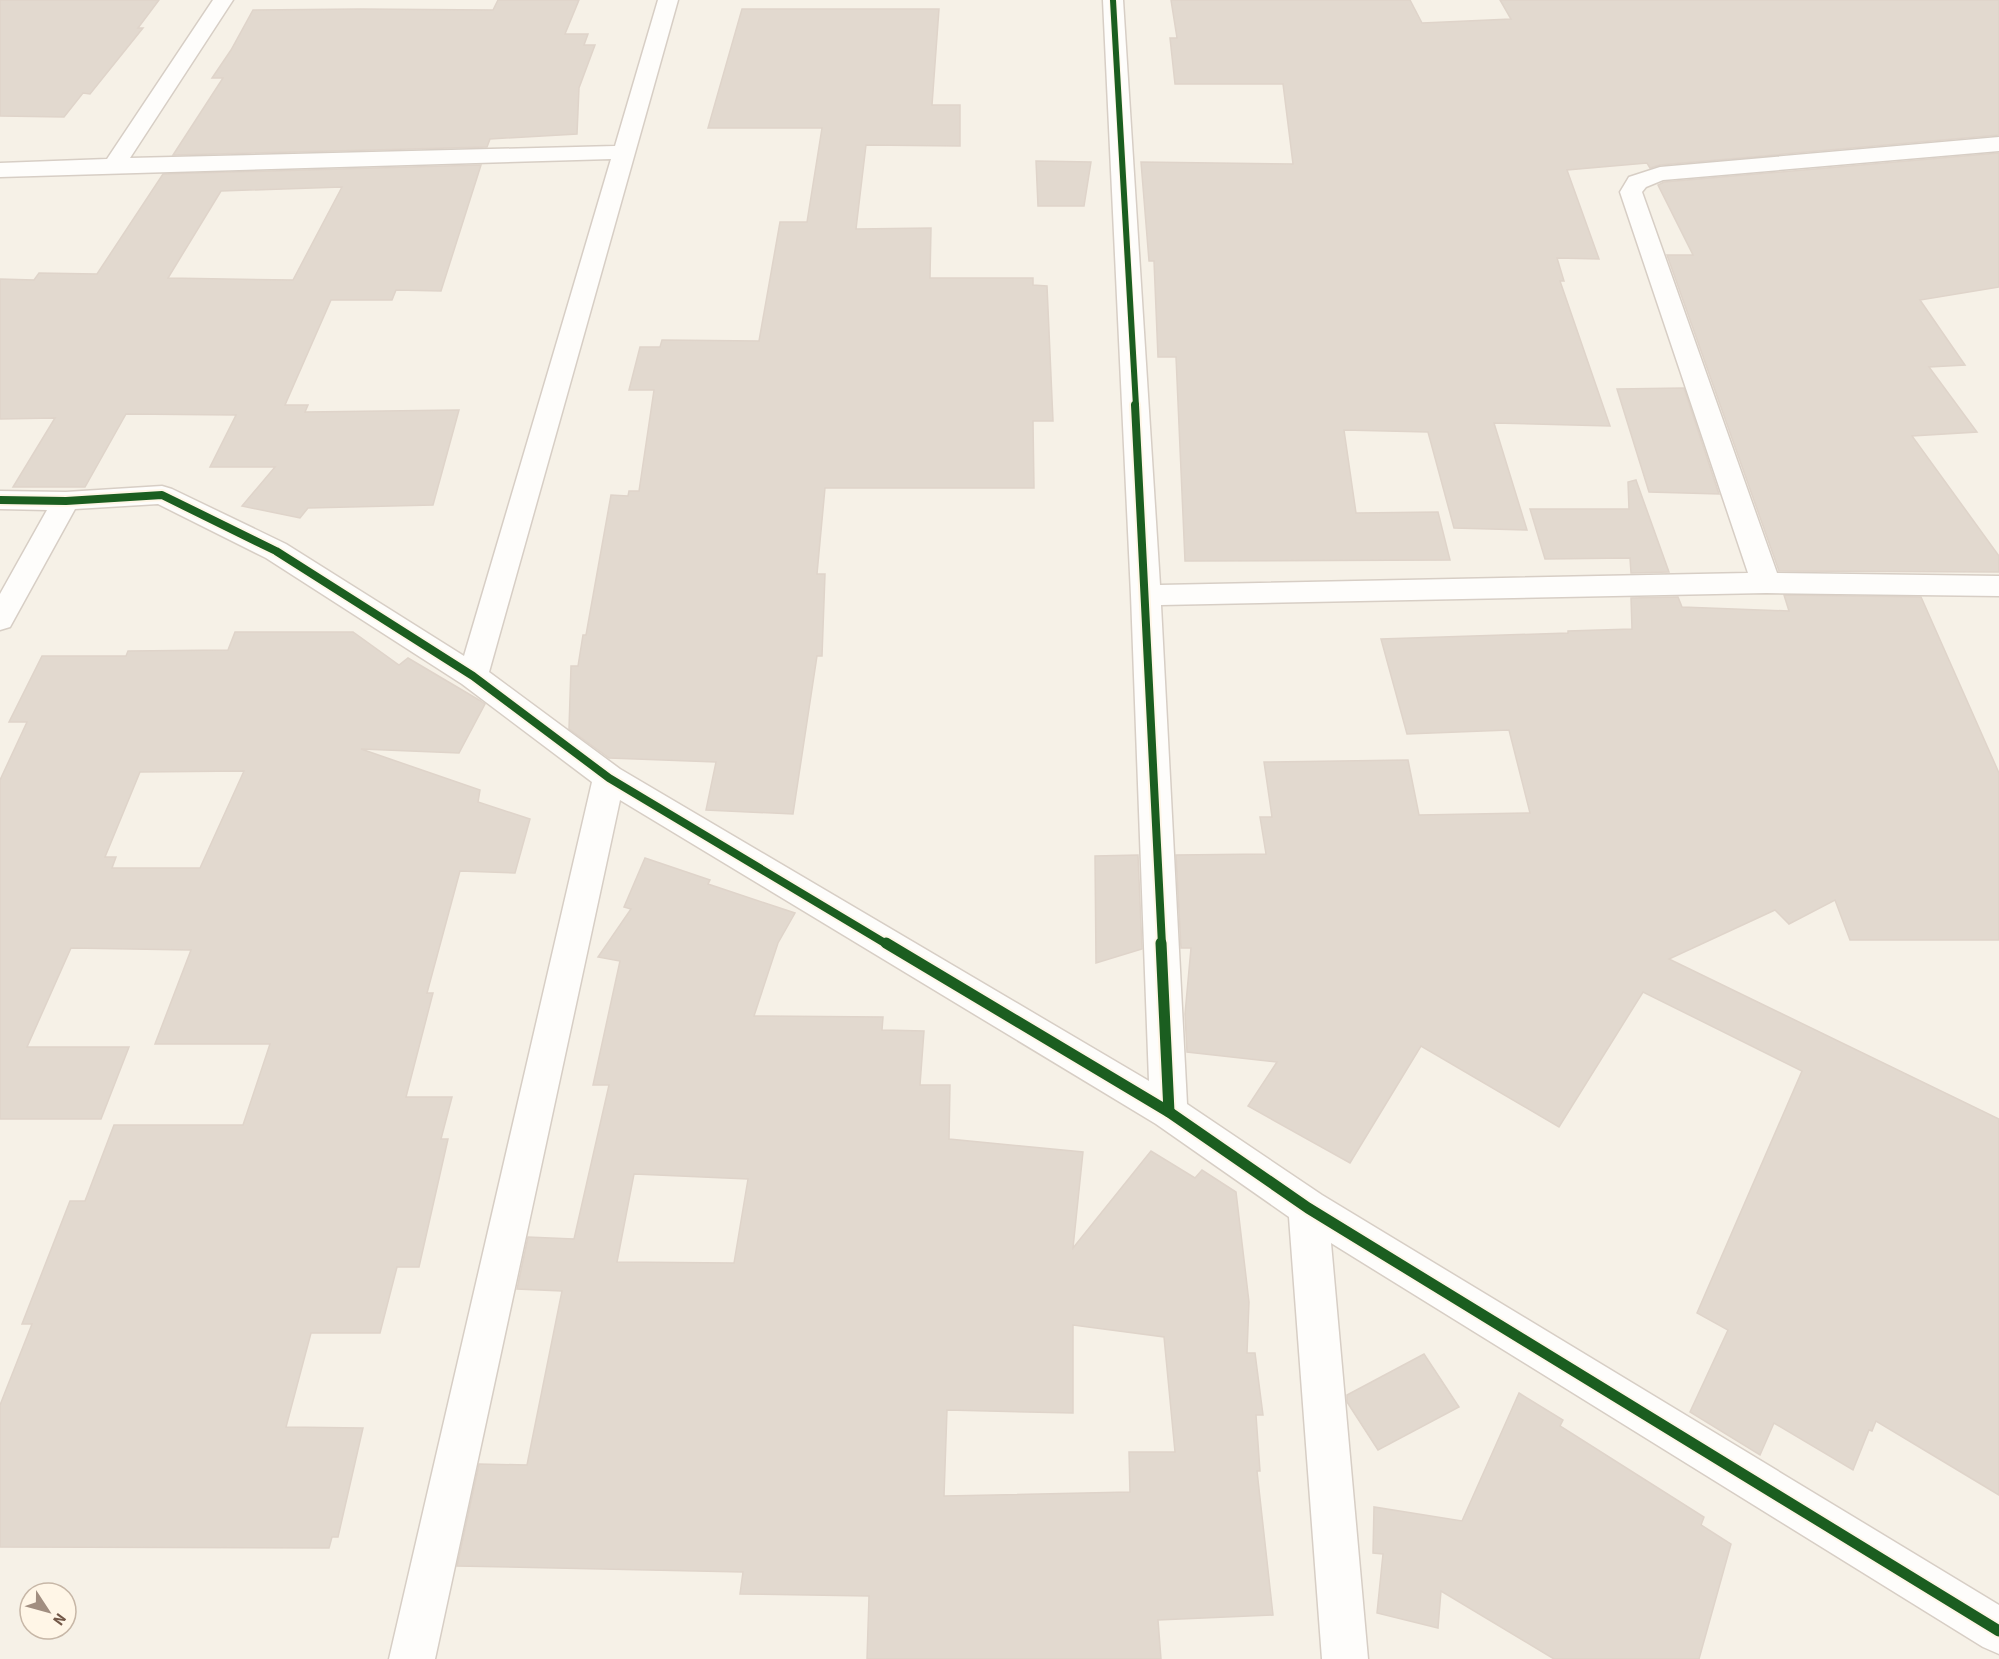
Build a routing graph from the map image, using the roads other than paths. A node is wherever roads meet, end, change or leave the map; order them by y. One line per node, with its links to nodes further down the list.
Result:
1 (223, 0): 6 (street)
2 (668, 0): 5 (street)
3 (1113, 0): 12 (street)
4 (1999, 144): 10 (street)
5 (624, 152): 6 (street); 14 (street)
6 (114, 165): 7 (street)
7 (0, 170)
8 (0, 500): 9 (street)
9 (66, 501): 13 (street); 14 (street)
10 (1766, 583): 11 (street); 12 (street)
11 (1999, 586)
12 (1146, 595): 16 (street)
13 (0, 620)
14 (473, 676): 15 (street)
15 (609, 778): 16 (street); 19 (street)
16 (1169, 1112): 17 (street)
17 (1308, 1208): 18 (street); 20 (street)
18 (1999, 1631)
19 (412, 1659)
20 (1345, 1659)

